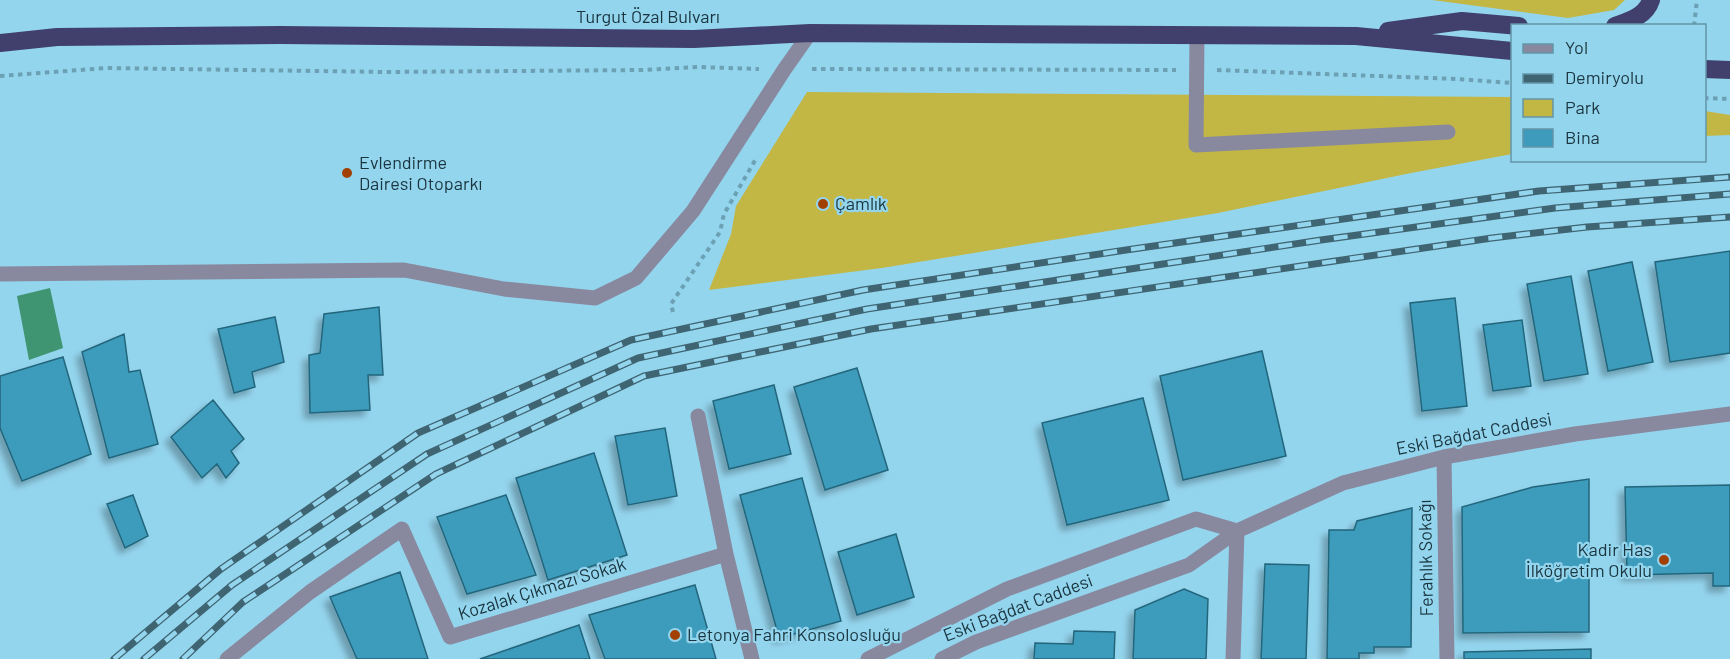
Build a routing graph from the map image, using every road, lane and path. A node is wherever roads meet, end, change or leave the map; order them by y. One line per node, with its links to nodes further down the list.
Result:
1 (1651, 0): 3 (highway)
2 (1697, 0): 4 (path)
3 (1621, 24)
4 (1694, 24)
5 (1511, 25): 8 (highway)
6 (810, 33): 7 (highway, Turgut Özal Bulvarı); 9 (highway, Turgut Özal Bulvarı); 12 (street)
7 (1197, 35): 8 (highway, Turgut Özal Bulvarı); 13 (street)
8 (1356, 36): 10 (highway, Turgut Özal Bulvarı)
9 (0, 43)
10 (1511, 51)
11 (1706, 69): 14 (highway)
12 (784, 70): 13 (path); 15 (path); 21 (street)
13 (1197, 70): 16 (path); 19 (street)
14 (1730, 70)
15 (0, 76)
16 (1511, 83)
17 (1706, 98): 18 (path)
18 (1730, 99)
19 (1448, 132)
20 (760, 152): 22 (path)
21 (0, 273)
22 (673, 312)
23 (1730, 414): 25 (street, Eski Bağdat Caddesi)
24 (698, 416): 27 (street)
25 (1444, 457): 26 (street, Eski Bağdat Caddesi); 33 (street, Ferahlık Sokağı)
26 (1237, 531): 30 (street, Eski Bağdat Caddesi); 31 (street, Eski Bağdat Caddesi); 32 (street)
27 (726, 554): 28 (street, Kozalak Çıkmazı Sokak); 29 (street)
28 (227, 659)
29 (752, 659)
30 (868, 659)
31 (942, 659)
32 (1233, 659)
33 (1447, 659)

